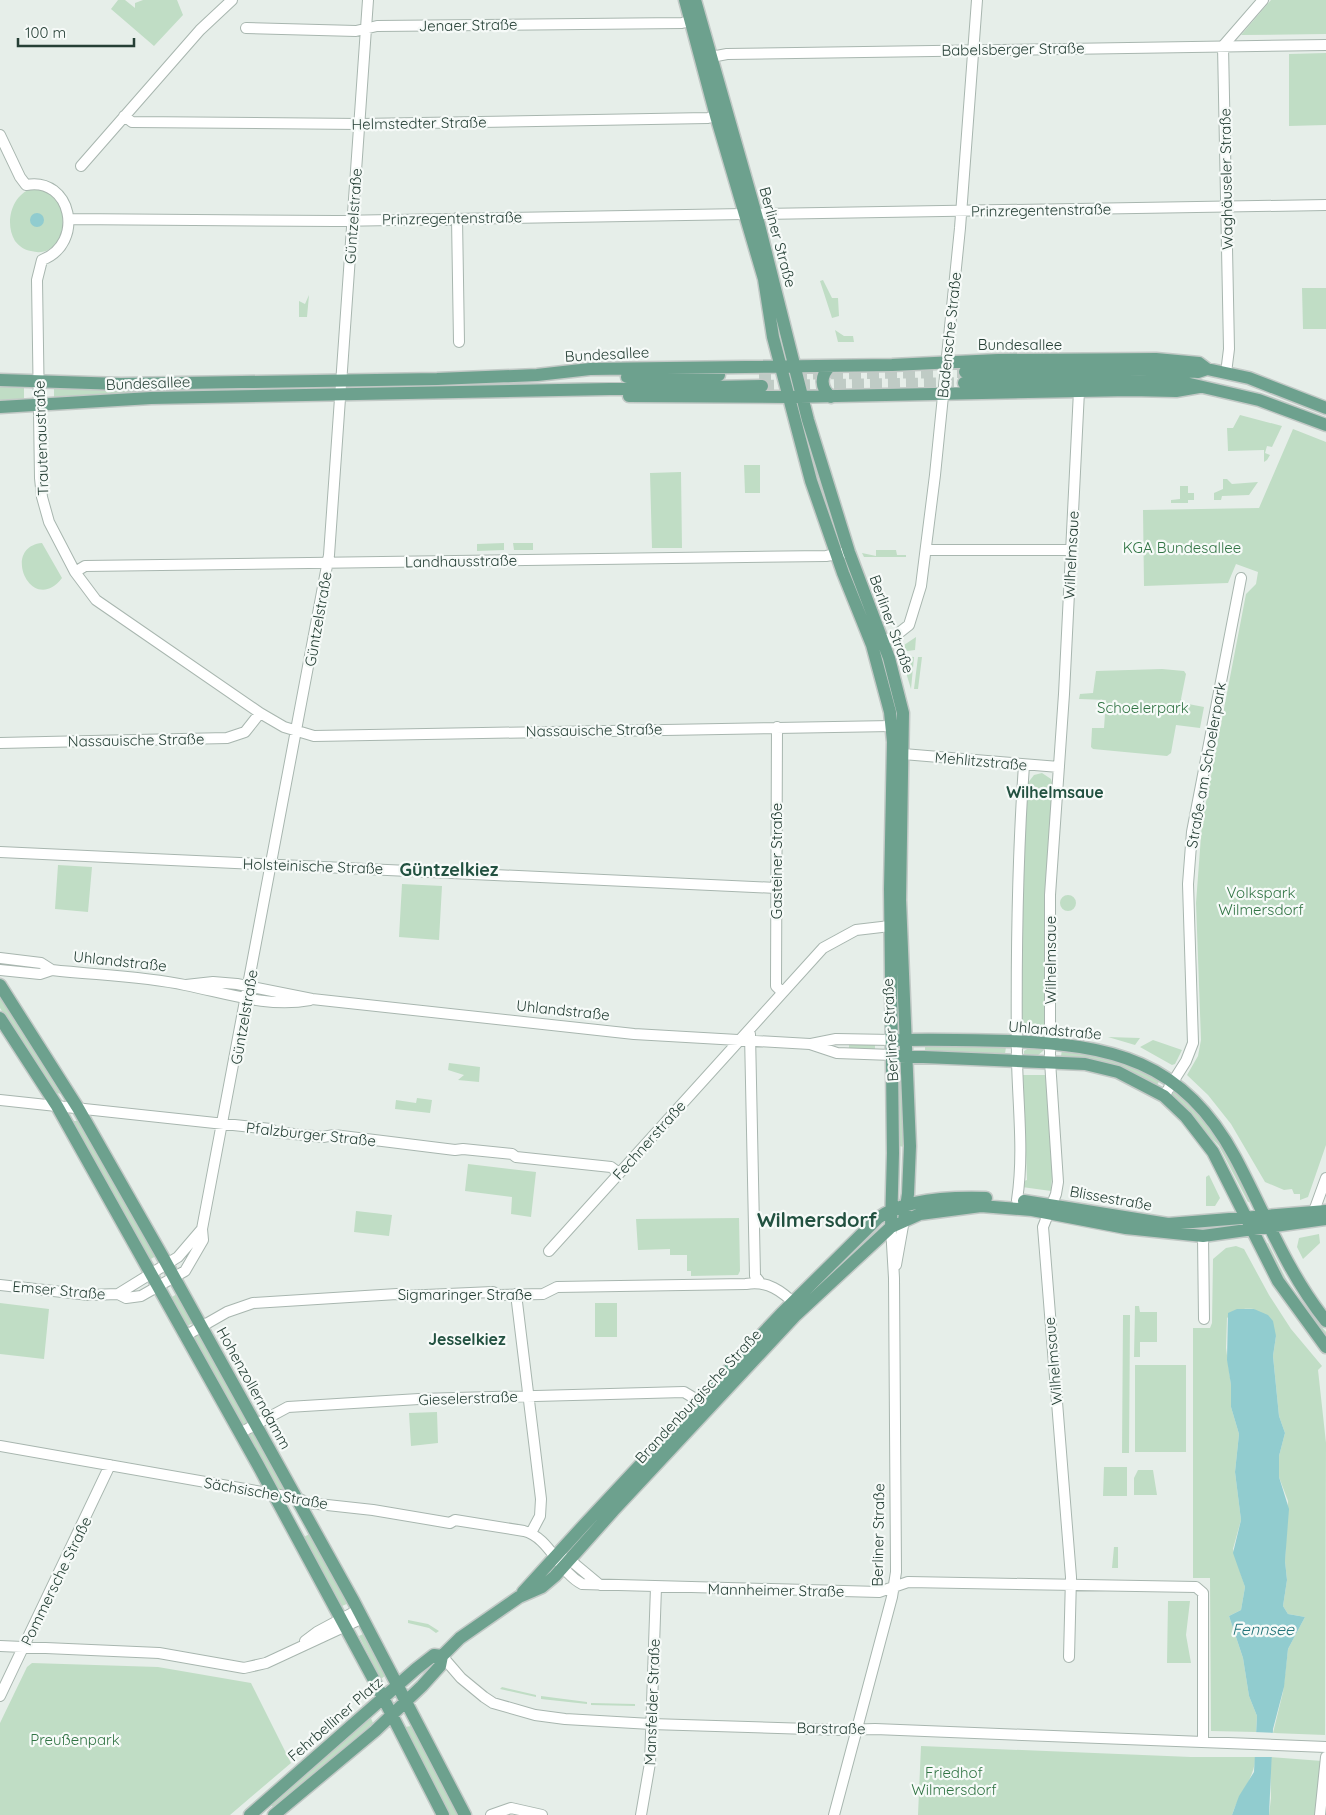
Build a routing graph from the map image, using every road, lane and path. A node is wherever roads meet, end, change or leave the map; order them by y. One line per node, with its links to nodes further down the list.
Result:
1 (232, 0): 14 (street)
2 (368, 0): 9 (street, Güntzelstraße)
3 (685, 0): 7 (main road, Berliner Straße)
4 (695, 0): 13 (main road, Berliner Straße)
5 (977, 0): 12 (street, Badensche Straße)
6 (1262, 0): 11 (street)
7 (690, 21): 9 (street, Jenaer Straße); 13 (main road, Berliner Straße)
8 (246, 28): 9 (street, Jenaer Straße)
9 (366, 29): 16 (street, Güntzelstraße)
10 (1326, 44): 11 (street, Babelsberger Straße)
11 (1223, 46): 12 (street, Babelsberger Straße); 20 (street, Waghäuseler Straße)
12 (973, 50): 13 (street, Babelsberger Straße); 21 (street, Badensche Straße)
13 (706, 58): 15 (main road, Berliner Straße); 22 (main road, Berliner Straße)
14 (124, 116): 16 (street, Helmstedter Straße); 18 (street)
15 (716, 116): 16 (street, Helmstedter Straße); 22 (main road, Berliner Straße)
16 (360, 124): 25 (street, Güntzelstraße)
17 (0, 135): 24 (street)
18 (81, 166)
19 (1326, 205): 20 (street, Prinzregentenstraße)
20 (1226, 207): 21 (street, Prinzregentenstraße); 32 (street, Waghäuseler Straße)
21 (961, 212): 22 (street, Prinzregentenstraße); 27 (street, Badensche Straße)
22 (750, 214): 23 (street, Prinzregentenstraße); 28 (main road, Berliner Straße); 29 (main road, Berliner Straße)
23 (457, 218): 25 (street, Prinzregentenstraße); 26 (street)
24 (69, 219): 25 (street, Prinzregentenstraße); 35 (street, Trautenaustraße)
25 (353, 220): 37 (street, Güntzelstraße)
26 (459, 342)
27 (947, 362): 30 (main road, Bundesallee); 31 (main road, Bundesallee); 41 (street, Badensche Straße)
28 (780, 366): 29 (main road, Bundesallee); 33 (main road, Bundesallee); 45 (main road, Berliner Straße)
29 (795, 366): 30 (main road, Bundesallee); 46 (main road, Berliner Straße)
30 (830, 366): 44 (main road)
31 (1207, 369): 32 (main road, Bundesallee); 38 (main road, Bundesallee)
32 (1226, 373): 49 (main road, Bundesallee)
33 (537, 375): 37 (main road, Bundesallee); 40 (main road, Bundesallee)
34 (0, 380): 35 (main road, Bundesallee)
35 (39, 381): 36 (main road, Bundesallee); 47 (street, Trautenaustraße)
36 (298, 381): 37 (main road, Bundesallee); 42 (main road)
37 (341, 381): 43 (street, Güntzelstraße)
38 (1199, 387): 39 (main road, Bundesallee); 50 (main road, Bundesallee)
39 (1079, 391): 41 (main road, Bundesallee); 52 (street, Wilhelmsaue)
40 (539, 392): 43 (main road, Bundesallee); 45 (main road, Bundesallee)
41 (944, 393): 44 (main road, Bundesallee); 51 (street, Badensche Straße)
42 (298, 396): 43 (main road, Bundesallee); 47 (main road, Bundesallee)
43 (340, 396): 54 (street, Güntzelstraße)
44 (831, 396): 46 (main road, Bundesallee)
45 (788, 397): 46 (main road, Bundesallee); 53 (main road, Berliner Straße)
46 (802, 397): 53 (main road, Berliner Straße)
47 (39, 405): 48 (main road, Bundesallee); 55 (street, Trautenaustraße)
48 (0, 407)
49 (1326, 408)
50 (1326, 425)
51 (926, 550): 52 (street); 57 (street, Badensche Straße)
52 (1071, 550): 65 (street, Wilhelmsaue)
53 (843, 554): 54 (street, Landhausstraße); 57 (main road, Berliner Straße)
54 (328, 563): 55 (street, Landhausstraße); 61 (street, Güntzelstraße)
55 (75, 572): 58 (street, Trautenaustraße)
56 (1241, 578): 90 (street, Straße am Schoelerpark)
57 (877, 643): 59 (main road, Berliner Straße); 63 (main road, Berliner Straße)
58 (260, 712): 61 (street, Trautenaustraße); 62 (street, Nassauische Straße)
59 (892, 726): 60 (street, Nassauische Straße); 69 (main road, Berliner Straße)
60 (777, 727): 61 (street, Nassauische Straße); 68 (street, Gasteiner Straße)
61 (297, 732): 67 (street, Güntzelstraße)
62 (0, 743)
63 (903, 754): 64 (street, Mehlitzstraße); 82 (main road, Berliner Straße)
64 (1024, 765): 65 (street, Mehlitzstraße); 83 (street)
65 (1059, 767): 84 (street, Wilhelmsaue)
66 (0, 852): 67 (street, Holsteinische Straße)
67 (272, 864): 68 (street, Holsteinische Straße); 75 (street, Güntzelstraße)
68 (776, 888): 76 (street, Gasteiner Straße)
69 (890, 926): 76 (street); 81 (main road, Berliner Straße)
70 (0, 958): 72 (street, Uhlandstraße)
71 (0, 970): 72 (street, Uhlandstraße)
72 (52, 970): 74 (street, Uhlandstraße)
73 (0, 985): 94 (main road, Hohenzollerndamm)
74 (186, 985): 75 (street, Uhlandstraße); 77 (street, Uhlandstraße)
75 (250, 986): 77 (street, Güntzelstraße); 78 (street, Uhlandstraße)
76 (782, 992): 80 (street)
77 (247, 998): 78 (street, Uhlandstraße); 95 (street, Güntzelstraße)
78 (312, 999): 80 (street, Uhlandstraße)
79 (0, 1018): 93 (main road)
80 (745, 1040): 85 (street, Uhlandstraße); 96 (street, Fechnerstraße); 116 (street)
81 (892, 1040): 82 (main road, Uhlandstraße); 85 (street, Uhlandstraße); 86 (main road, Berliner Straße)
82 (907, 1040): 83 (main road, Uhlandstraße); 87 (main road, Berliner Straße)
83 (1017, 1042): 84 (main road, Uhlandstraße); 88 (street)
84 (1050, 1043): 89 (street, Wilhelmsaue); 90 (main road, Uhlandstraße)
85 (810, 1044): 86 (street, Uhlandstraße)
86 (892, 1055): 87 (main road, Uhlandstraße); 101 (main road, Berliner Straße)
87 (908, 1056): 88 (main road, Uhlandstraße); 99 (main road, Berliner Straße)
88 (1017, 1060): 89 (main road, Uhlandstraße); 98 (street)
89 (1050, 1061): 91 (main road, Uhlandstraße); 100 (street, Wilhelmsaue)
90 (1172, 1082): 91 (street, Straße am Schoelerpark); 106 (main road, Uhlandstraße)
91 (1164, 1096): 103 (main road, Uhlandstraße)
92 (0, 1100): 93 (street, Pfalzburger Straße)
93 (57, 1106): 94 (street, Pfalzburger Straße); 113 (main road)
94 (78, 1108): 95 (street, Pfalzburger Straße); 112 (main road, Hohenzollerndamm)
95 (224, 1124): 96 (street, Pfalzburger Straße); 108 (street, Güntzelstraße)
96 (619, 1173): 111 (street, Fechnerstraße)
97 (1326, 1178): 102 (street)
98 (1017, 1200): 99 (main road, Blissestraße); 100 (main road, Blissestraße)
99 (907, 1205): 101 (main road, Blissestraße); 105 (main road, Berliner Straße)
100 (1049, 1208): 103 (main road, Blissestraße); 105 (main road, Blissestraße); 110 (main road, Blissestraße); 138 (street, Wilhelmsaue)
101 (892, 1210): 107 (main road, Berliner Straße); 121 (main road, Brandenburgische Straße)
102 (1320, 1211): 106 (main road, Blissestraße)
103 (1246, 1218): 106 (main road, Blissestraße); 109 (main road, Uhlandstraße)
104 (1326, 1219): 106 (main road, Blissestraße)
105 (904, 1220): 107 (main road, Brandenburgische Straße); 115 (street, Berliner Straße)
106 (1266, 1222): 109 (main road, Blissestraße); 123 (main road, Uhlandstraße)
107 (891, 1227): 115 (street, Berliner Straße); 121 (main road, Brandenburgische Straße)
108 (202, 1230): 112 (street, Güntzelstraße); 114 (street, Güntzelstraße)
109 (1252, 1230): 110 (main road, Blissestraße); 126 (main road, Uhlandstraße)
110 (1203, 1236): 122 (street)
111 (548, 1251)
112 (167, 1264): 113 (street, Güntzelstraße); 114 (main road, Hohenzollerndamm)
113 (151, 1274): 118 (main road); 119 (street, Emser Straße)
114 (174, 1278): 118 (street, Güntzelstraße); 124 (main road, Hohenzollerndamm)
115 (894, 1278): 140 (street, Berliner Straße)
116 (759, 1281): 120 (street, Sigmaringer Straße); 121 (street)
117 (0, 1285): 119 (street, Emser Straße)
118 (158, 1287): 119 (street, Emser Straße); 125 (main road)
119 (118, 1294)
120 (516, 1294): 124 (street, Sigmaringer Straße); 127 (street)
121 (797, 1306): 128 (main road, Brandenburgische Straße); 137 (main road, Brandenburgische Straße)
122 (1204, 1319)
123 (1326, 1322)
124 (201, 1326): 125 (street, Sigmaringer Straße); 129 (main road, Hohenzollerndamm)
125 (185, 1336): 130 (main road)
126 (1326, 1347)
127 (528, 1396): 128 (street, Gieselerstraße); 129 (street, Gieselerstraße); 135 (street)
128 (699, 1401): 136 (main road, Brandenburgische Straße)
129 (256, 1424): 130 (street, Gieselerstraße); 134 (main road, Hohenzollerndamm)
130 (240, 1434): 133 (main road)
131 (0, 1446): 132 (street, Sächsische Straße)
132 (110, 1465): 133 (street, Sächsische Straße); 146 (street, Pommersche Straße)
133 (274, 1494): 134 (street, Sächsische Straße); 143 (main road)
134 (297, 1498): 135 (street, Sächsische Straße); 142 (main road, Hohenzollerndamm)
135 (531, 1533): 136 (street, Mannheimer Straße)
136 (555, 1557): 137 (street, Mannheimer Straße); 141 (main road, Brandenburgische Straße)
137 (566, 1564): 139 (street, Mannheimer Straße); 141 (main road, Brandenburgische Straße)
138 (1071, 1585): 140 (street, Mannheimer Straße); 148 (street); 156 (street, Mannheimer Straße)
139 (656, 1587): 140 (street, Mannheimer Straße); 154 (street, Mansfelder Straße)
140 (894, 1587): 155 (street, Berliner Straße)
141 (519, 1597): 144 (main road, Brandenburgische Straße)
142 (361, 1614): 143 (street); 149 (main road, Hohenzollerndamm)
143 (343, 1622): 146 (street); 151 (main road)
144 (471, 1630): 147 (main road, Fehrbelliner Platz)
145 (0, 1646): 146 (street)
146 (23, 1648): 150 (street, Pommersche Straße)
147 (442, 1656): 149 (main road, Fehrbelliner Platz); 152 (main road, Fehrbelliner Platz); 154 (street, Barstraße)
148 (1069, 1657)
149 (398, 1685): 151 (main road, Fehrbelliner Platz); 152 (main road, Hohenzollerndamm)
150 (0, 1696)
151 (383, 1698): 153 (main road); 159 (main road, Fehrbelliner Platz)
152 (407, 1700): 153 (main road, Fehrbelliner Platz); 162 (main road, Hohenzollerndamm)
153 (392, 1714): 160 (main road, Fehrbelliner Platz); 161 (main road)
154 (653, 1724): 155 (street, Barstraße); 165 (street, Mansfelder Straße)
155 (857, 1728): 156 (street, Barstraße); 166 (street, Berliner Straße)
156 (1203, 1742): 157 (street, Barstraße)
157 (1326, 1747)
158 (1326, 1757): 167 (street)
159 (252, 1814)
160 (275, 1815)
161 (443, 1815)
162 (465, 1815)
163 (491, 1815): 164 (street)
164 (542, 1815)
165 (641, 1815)
166 (834, 1815)
167 (1320, 1815)

